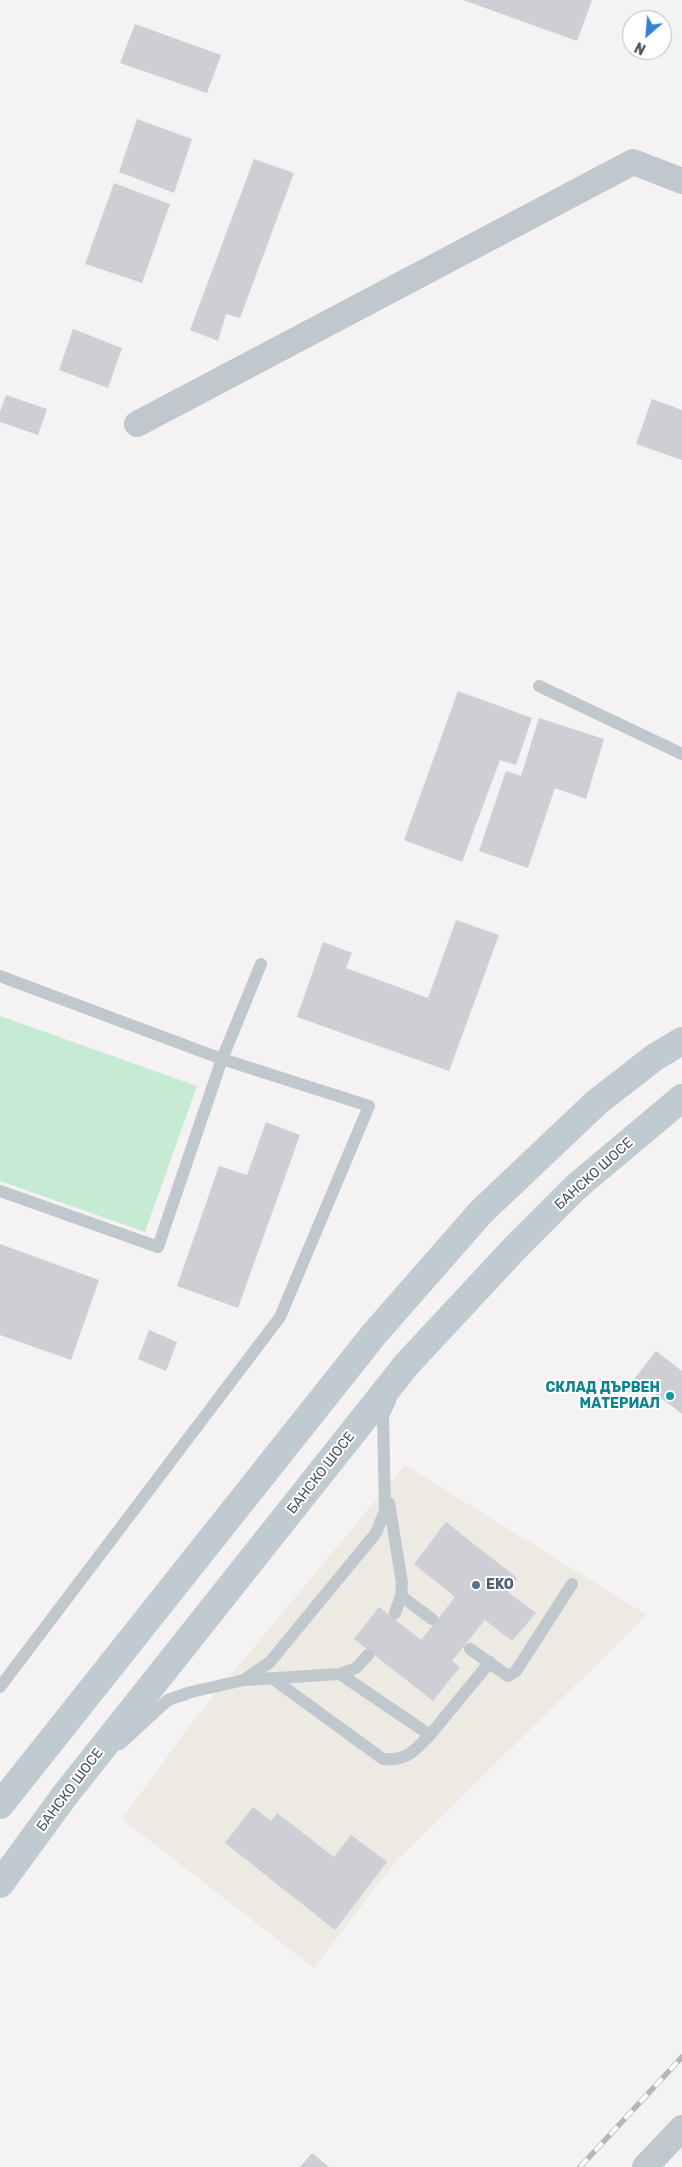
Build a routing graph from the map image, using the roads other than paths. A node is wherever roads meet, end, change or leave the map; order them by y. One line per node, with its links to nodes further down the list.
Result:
1 (682, 181): 2 (street)
2 (138, 424)
3 (539, 686): 4 (lane)
4 (682, 754)
5 (261, 964): 10 (lane)
6 (0, 976): 10 (lane)
7 (682, 1032): 9 (main road)
8 (682, 1041): 9 (main road)
9 (655, 1056): 28 (main road)
10 (222, 1060): 12 (lane); 25 (lane)
11 (682, 1098): 13 (main road, БАНСКО ШОСЕ)
12 (0, 1191)
13 (407, 1364): 14 (lane); 27 (main road, БАНСКО ШОСЕ)
14 (385, 1475): 16 (lane); 24 (lane)
15 (572, 1584): 21 (lane)
16 (401, 1596): 17 (lane); 18 (lane)
17 (395, 1613)
18 (432, 1619)
19 (470, 1648): 21 (lane)
20 (368, 1656): 22 (lane)
21 (490, 1662): 26 (lane)
22 (340, 1674): 23 (lane); 26 (lane)
23 (273, 1678): 24 (lane); 26 (lane)
24 (244, 1680): 27 (lane)
25 (0, 1687)
26 (430, 1735)
27 (65, 1795): 29 (main road, БАНСКО ШОСЕ)
28 (0, 1805)
29 (0, 1884)
30 (682, 2128): 31 (street)
31 (645, 2167)

